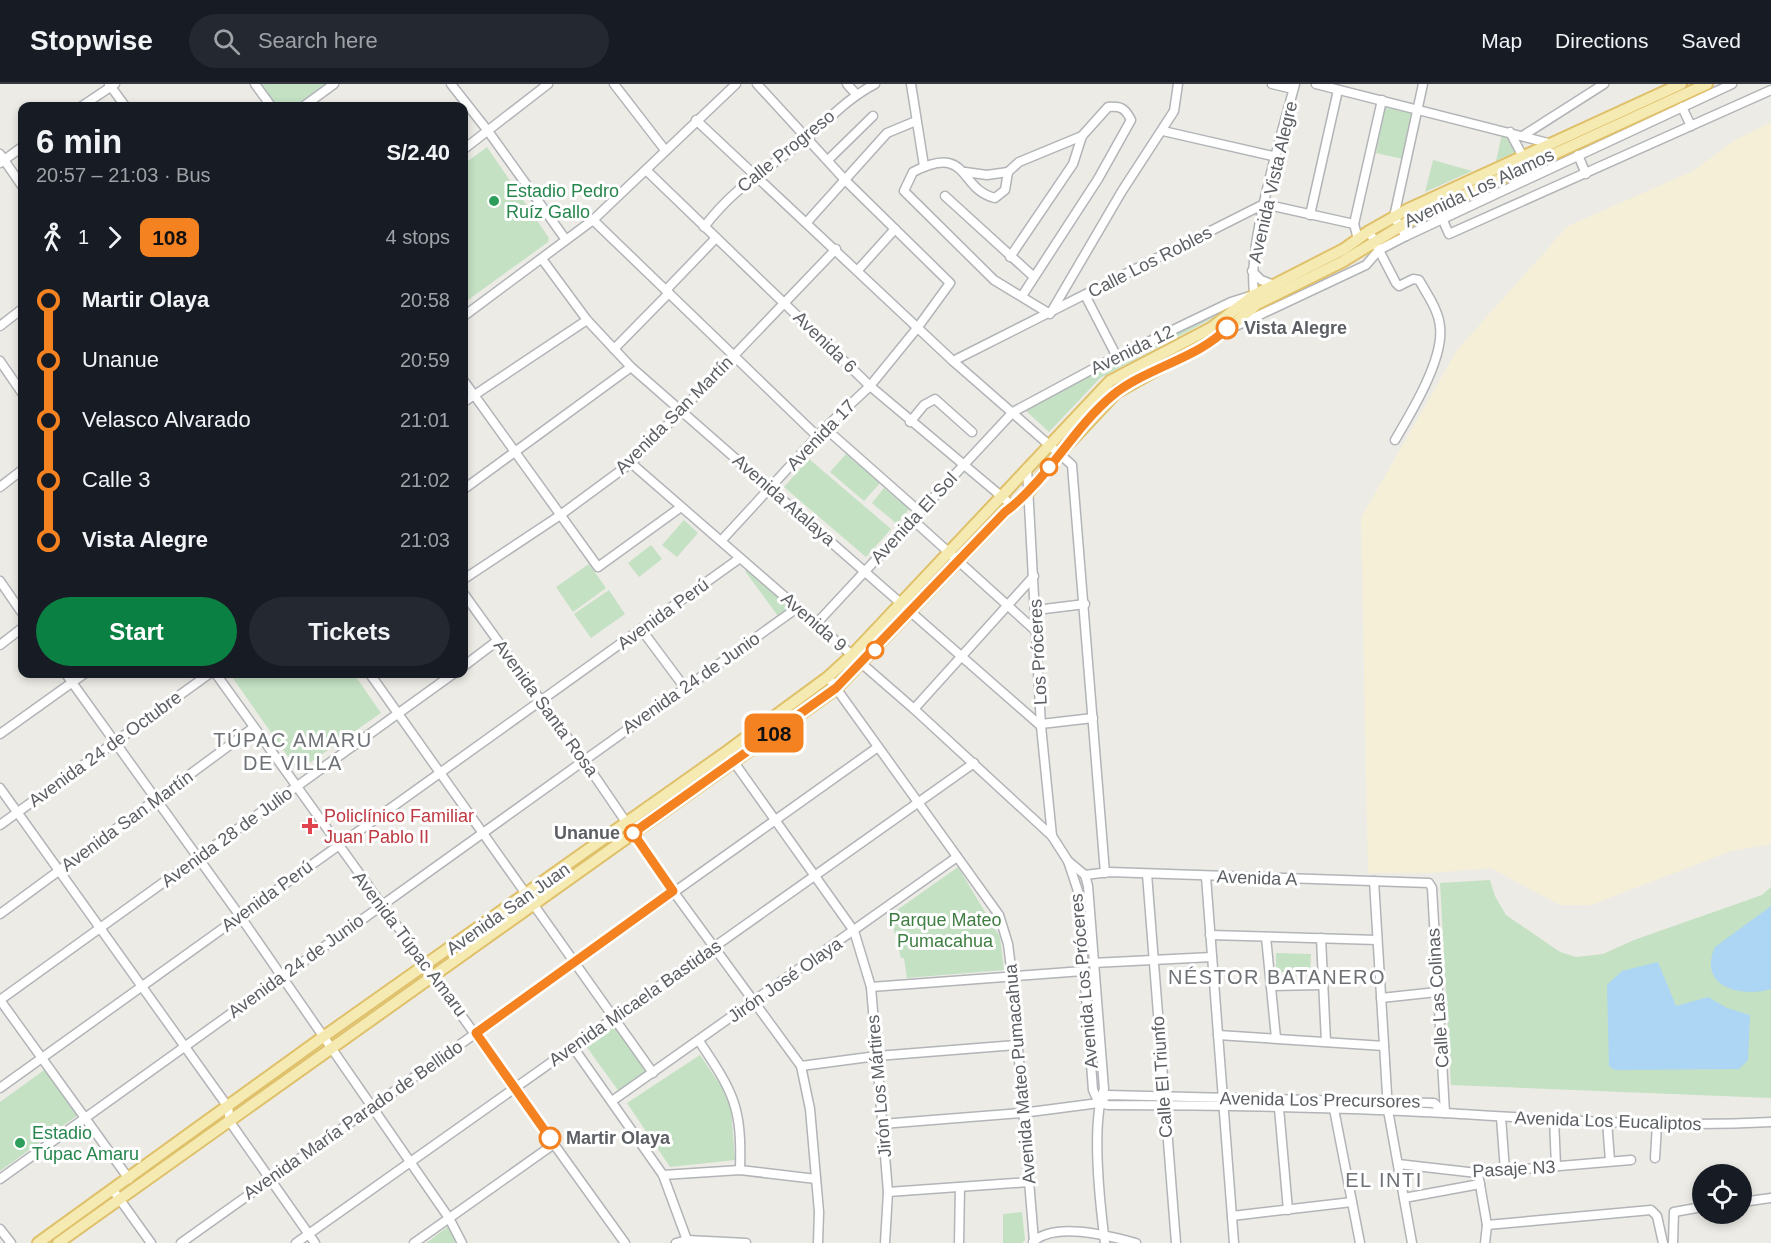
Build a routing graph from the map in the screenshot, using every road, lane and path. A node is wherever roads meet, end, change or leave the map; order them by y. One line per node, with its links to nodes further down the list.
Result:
1 (255, 84): 28 (street)
2 (334, 84): 29 (street)
3 (451, 84): 30 (street)
4 (548, 84): 38 (street)
5 (614, 84): 48 (street)
6 (736, 84): 35 (street)
7 (757, 84): 43 (street)
8 (847, 84): 24 (street)
9 (875, 84): 24 (street, Calle Progreso)
10 (911, 84): 36 (street)
11 (1178, 84): 39 (street)
12 (1272, 84): 20 (street)
13 (1316, 84): 21 (street)
14 (1422, 84): 33 (street)
15 (1604, 84): 41 (street)
16 (1681, 84): 23 (main road, Avenida Los Alamos)
17 (1707, 84): 23 (main road, Avenida Los Alamos)
18 (1732, 84): 32 (street)
19 (112, 85): 26 (street); 27 (street)
20 (1294, 87): 49 (street, Avenida Vista Alegre)
21 (1338, 90): 25 (street); 65 (street)
22 (1771, 90): 37 (street)
23 (1665, 92): 44 (main road, Avenida Los Alamos)
24 (856, 94): 43 (street, Calle Progreso)
25 (1382, 100): 33 (street); 70 (street)
26 (88, 102)
27 (123, 102)
28 (268, 102)
29 (309, 102)
30 (465, 102)
31 (468, 106): 38 (street)
32 (1682, 107): 37 (street); 51 (street)
33 (1417, 109): 40 (street); 68 (street)
34 (873, 116): 53 (street)
35 (696, 120): 48 (street); 59 (street)
36 (916, 121): 54 (street); 61 (street)
37 (1691, 126): 58 (street)
38 (488, 131): 46 (street); 76 (street)
39 (1163, 131): 49 (street); 92 (street)
40 (1510, 132): 41 (street); 50 (street)
41 (1524, 135): 45 (street)
42 (1082, 136): 57 (street); 79 (street); 83 (street)
43 (807, 137): 53 (street); 59 (street, Calle Progreso)
44 (1566, 143): 45 (main road, Avenida Los Alamos); 51 (street); 64 (main road, Avenida Los Alamos)
45 (1552, 144): 50 (main road, Avenida Los Alamos)
46 (468, 146)
47 (18, 149): 52 (street)
48 (665, 150): 55 (street)
49 (1277, 157): 63 (street, Avenida Vista Alegre)
50 (1523, 157): 68 (main road, Avenida Los Alamos)
51 (1576, 157): 58 (street); 66 (street)
52 (1, 159): 60 (street)
53 (828, 160): 61 (street)
54 (924, 166): 56 (street); 87 (street)
55 (646, 170): 67 (street); 71 (street, Avenida 6)
56 (966, 172): 57 (street); 57 (street)
57 (1008, 172)
58 (1586, 174): 66 (street)
59 (753, 175): 69 (street); 71 (street, Calle Progreso)
60 (18, 181)
61 (846, 181): 69 (street); 72 (street)
62 (945, 195): 79 (street)
63 (1264, 204): 65 (street); 82 (street, Avenida Vista Alegre); 86 (street, Calle Los Robles)
64 (1437, 207): 66 (street); 68 (main road, Avenida Los Alamos)
65 (1310, 215): 70 (street)
66 (1442, 219): 73 (street)
67 (593, 220): 76 (street); 85 (street)
68 (1396, 221): 73 (street); 77 (main road, Avenida Los Alamos)
69 (807, 222): 78 (street)
70 (1354, 224): 75 (street)
71 (704, 227): 74 (street, Avenida 6)
72 (895, 229): 81 (street); 95 (street, Avenida 17)
73 (1406, 236): 77 (street)
74 (716, 238): 85 (street); 88 (street, Avenida 6)
75 (1358, 239): 77 (main road, Avenida Los Alamos); 84 (main road, Avenida Los Alamos)
76 (566, 240): 80 (street)
77 (1374, 240): 89 (main road, Avenida Los Alamos); 113 (street)
78 (836, 249): 81 (street); 88 (street, Avenida San Martín)
79 (1010, 257): 83 (street)
80 (542, 259): 91 (street); 93 (street, Avenida Atalaya)
81 (858, 270): 95 (street)
82 (1252, 271): 84 (street); 89 (street, Avenida Vista Alegre)
83 (1034, 277): 87 (street)
84 (1274, 285): 89 (main road, Avenida Los Alamos)
85 (668, 291): 96 (street); 97 (street)
86 (1085, 295): 92 (street, Calle Los Robles); 98 (street)
87 (1022, 296): 92 (street)
88 (784, 302): 97 (street, Avenida San Martín); 102 (street, Avenida 6)
89 (1257, 304): 98 (street, Avenida 12); 114 (main road, Avenida San Juan); 116 (main road, Avenida San Juan)
90 (18, 312): 94 (street)
91 (468, 313)
92 (1050, 314): 100 (street, Calle Los Robles)
93 (587, 320): 96 (street, Avenida Atalaya); 105 (street)
94 (0, 326)
95 (918, 327): 100 (street); 102 (street, Avenida 17)
96 (615, 349): 101 (street, Avenida Atalaya)
97 (735, 355): 107 (street, Avenida San Martín); 112 (street)
98 (1117, 357): 108 (street, Avenida 12)
99 (0, 361): 103 (street)
100 (952, 361): 108 (street)
101 (631, 367): 107 (street, Avenida Atalaya); 115 (street)
102 (870, 386): 109 (street, Avenida 6); 110 (street, Avenida 17)
103 (18, 387)
104 (468, 387): 105 (street)
105 (473, 395): 106 (street); 115 (street)
106 (468, 399)
107 (682, 411): 117 (street, Avenida San Martín); 123 (street, Avenida Atalaya)
108 (1013, 412): 114 (street); 118 (street, Avenida El Sol)
109 (910, 422): 111 (street); 118 (street, Avenida 6)
110 (825, 428): 112 (street, Avenida 17); 128 (street)
111 (972, 432)
112 (817, 436): 123 (street, Avenida 17)
113 (1395, 440)
114 (1049, 444): 116 (street); 119 (main road, Avenida San Juan)
115 (514, 452): 122 (street); 129 (street)
116 (1059, 454): 124 (main road, Avenida San Juan); 142 (street)
117 (631, 463): 127 (street, Avenida 9); 129 (street, Avenida San Martín)
118 (964, 465): 125 (street, Avenida 6); 128 (street, Avenida El Sol)
119 (1027, 467): 124 (street, Los Próceres); 125 (main road, Avenida San Juan)
120 (18, 473): 121 (street)
121 (0, 486)
122 (468, 486)
123 (770, 488): 131 (street, Avenida 17); 135 (street, Avenida Atalaya)
124 (1028, 493): 126 (main road, Avenida San Juan); 137 (street, Los Próceres)
125 (1000, 496): 126 (street, Avenida 6); 132 (main road, Avenida San Juan)
126 (1013, 506): 134 (main road, Avenida San Juan)
127 (681, 507): 129 (street); 131 (street, Avenida 9)
128 (920, 512): 130 (street, Avenida El Sol)
129 (559, 516): 136 (street, Avenida San Martín)
130 (913, 520): 132 (street); 135 (street, Avenida El Sol)
131 (720, 541): 133 (street, Avenida 9)
132 (948, 552): 134 (street); 140 (main road, Avenida San Juan)
133 (740, 558): 144 (street, Avenida 9); 148 (street, Avenida Perú)
134 (958, 561): 141 (street); 146 (main road, Avenida San Juan)
135 (865, 571): 140 (street, Avenida Atalaya); 147 (street, Avenida El Sol)
136 (468, 576)
137 (1034, 576): 141 (street); 145 (street, Los Próceres)
138 (0, 581): 143 (street)
139 (468, 600): 151 (street, Avenida Santa Rosa)
140 (902, 602): 146 (street, Avenida Atalaya); 153 (main road, Avenida San Juan)
141 (1006, 604): 150 (street); 154 (street)
142 (1085, 604): 145 (street); 170 (street)
143 (18, 607)
144 (797, 608): 147 (street, Avenida 9); 165 (street, Avenida 24 de Junio)
145 (1036, 610): 150 (street, Los Próceres)
146 (912, 611): 154 (street, Avenida Atalaya); 156 (main road, Avenida San Juan)
147 (816, 624): 153 (street, Avenida 9)
148 (641, 629): 165 (street); 167 (street, Avenida Perú)
149 (18, 631): 152 (street)
150 (1038, 633): 171 (street, Los Próceres)
151 (497, 641): 155 (street); 167 (street, Avenida Santa Rosa)
152 (0, 645)
153 (852, 656): 156 (street, Avenida 9); 157 (main road, Avenida San Juan)
154 (961, 656): 168 (street); 171 (street, Avenida Atalaya)
155 (468, 663)
156 (862, 664): 166 (main road, Avenida San Juan); 168 (street, Avenida 9)
157 (828, 677): 166 (street, Avenida Mateo Pumacahua); 176 (main road, Avenida San Juan)
158 (69, 678): 164 (street)
159 (78, 678): 164 (street)
160 (203, 678): 174 (street, Avenida 24 de Octubre)
161 (219, 678): 172 (street, Avenida Túpac Amaru)
162 (373, 678): 169 (street)
163 (448, 678): 169 (street, Avenida 28 de Julio)
164 (72, 682): 173 (street); 174 (street)
165 (685, 688): 177 (street, Avenida 24 de Junio)
166 (836, 688): 175 (street, Avenida Mateo Pumacahua); 178 (main road, Avenida San Juan)
167 (542, 701): 177 (street, Avenida Santa Rosa); 180 (street, Avenida Perú)
168 (914, 709): 179 (street, Avenida 9)
169 (400, 714): 180 (street); 182 (street, Avenida 28 de Julio)
170 (1093, 718): 171 (street); 196 (street)
171 (1041, 725): 190 (street, Los Próceres)
172 (253, 728): 182 (street, Avenida Túpac Amaru); 183 (street, Avenida San Martín)
173 (0, 734)
174 (116, 741): 183 (street); 185 (street, Avenida 24 de Octubre)
175 (878, 747): 184 (street, Avenida Mateo Pumacahua); 186 (street, Avenida María Parado de Bellido)
176 (726, 753): 178 (street, Jirón Los Mártires); 188 (main road, Avenida San Juan)
177 (583, 759): 188 (street, Avenida Santa Rosa); 189 (street, Avenida 24 de Junio)
178 (734, 762): 186 (street, Jirón Los Mártires); 188 (main road, Avenida San Juan)
179 (974, 762): 184 (street, Avenida Micaela Bastidas); 190 (street, Avenida 9)
180 (441, 772): 189 (street); 191 (street, Avenida Perú)
181 (0, 788): 185 (street)
182 (296, 788): 191 (street, Avenida Túpac Amaru); 193 (street, Avenida 28 de Julio)
183 (158, 800): 193 (street); 195 (street, Avenida San Martín)
184 (918, 800): 192 (street, Avenida Mateo Pumacahua); 197 (street, Avenida Micaela Bastidas)
185 (19, 812): 187 (street, Avenida 24 de Octubre); 195 (street)
186 (775, 820): 197 (street, Jirón Los Mártires); 203 (street, Avenida María Parado de Bellido)
187 (0, 825)
188 (630, 828): 203 (street, Avenida Santa Rosa); 204 (main road, Avenida San Juan)
189 (484, 832): 204 (street); 205 (street, Avenida 24 de Junio)
190 (1052, 836): 194 (street, Avenida 9)
191 (338, 846): 205 (street, Avenida Túpac Amaru); 207 (street, Avenida Perú)
192 (957, 857): 209 (street, Jirón José Olaya); 222 (street, Avenida Mateo Pumacahua)
193 (198, 858): 207 (street); 208 (street, Avenida 28 de Julio)
194 (1068, 861): 198 (street, Avenida Los Próceres); 220 (street, Avenida Los Próceres)
195 (60, 870): 206 (street, Avenida San Martín); 208 (street)
196 (1105, 873): 198 (street, Avenida A); 199 (street, Avenida A)
197 (815, 874): 209 (street, Jirón Los Mártires); 214 (street, Avenida Micaela Bastidas)
198 (1085, 874): 218 (street, Avenida Los Próceres)
199 (1147, 874): 200 (street, Avenida A); 216 (street, Calle El Triunfo)
200 (1206, 877): 201 (street, Avenida A); 210 (street)
201 (1374, 881): 202 (street, Avenida A); 213 (street)
202 (1429, 883): 228 (street, Calle Las Colinas)
203 (673, 891): 214 (street, Avenida Santa Rosa); 217 (street, Avenida María Parado de Bellido)
204 (530, 900): 217 (street); 219 (main road, Avenida San Juan); 221 (main road, Avenida San Juan)
205 (381, 905): 219 (street, Avenida Túpac Amaru); 223 (street, Avenida 24 de Junio)
206 (0, 914)
207 (240, 916): 223 (street); 224 (street, Avenida Perú)
208 (101, 928): 224 (street); 230 (street, Avenida 28 de Julio)
209 (854, 931): 227 (street, Jirón Los Mártires); 231 (street, Jirón José Olaya)
210 (1210, 935): 211 (street); 215 (street)
211 (1266, 937): 212 (street); 226 (street)
212 (1321, 938): 213 (street); 225 (street)
213 (1377, 940): 229 (street)
214 (716, 946): 231 (street, Avenida Santa Rosa); 232 (street, Avenida Micaela Bastidas)
215 (1212, 957): 216 (street); 234 (street)
216 (1154, 960): 218 (street); 251 (street, Calle El Triunfo)
217 (574, 963): 232 (street); 233 (street, Avenida María Parado de Bellido)
218 (1093, 963): 253 (street, Avenida Los Próceres)
219 (428, 966): 221 (street, Avenida Túpac Amaru); 235 (main road, Avenida San Juan)
220 (1083, 971): 222 (street); 253 (street, Avenida Los Próceres)
221 (434, 975): 233 (street, Avenida Túpac Amaru); 243 (main road, Avenida San Juan)
222 (1012, 976): 227 (street); 240 (street, Avenida Mateo Pumacahua)
223 (282, 977): 235 (street); 239 (street, Avenida 24 de Junio)
224 (142, 985): 239 (street); 245 (street, Avenida Perú)
225 (1323, 985): 226 (street); 238 (street)
226 (1271, 986): 236 (street)
227 (871, 987): 244 (street, Jirón Los Mártires)
228 (1437, 992): 229 (street); 260 (street, Calle Las Colinas)
229 (1381, 998): 241 (street)
230 (0, 1000): 245 (street)
231 (755, 1001): 237 (street, Jirón José Olaya); 246 (street, Avenida Santa Rosa)
232 (614, 1017): 242 (street, Avenida Micaela Bastidas); 247 (street)
233 (476, 1033): 249 (street, Avenida Túpac Amaru); 254 (street, Avenida María Parado de Bellido)
234 (1218, 1035): 236 (street); 252 (street)
235 (323, 1037): 243 (street); 256 (main road, Avenida San Juan)
236 (1276, 1038): 238 (street)
237 (699, 1041): 247 (street, Jirón José Olaya); 276 (street)
238 (1326, 1042): 241 (street)
239 (186, 1045): 256 (street); 262 (street, Avenida 24 de Junio)
240 (1016, 1045): 244 (street); 259 (street, Avenida Mateo Pumacahua)
241 (1384, 1046): 255 (street)
242 (573, 1047): 249 (street, Avenida Micaela Bastidas); 250 (street)
243 (332, 1048): 254 (street); 264 (main road, Avenida San Juan)
244 (877, 1056): 246 (street); 267 (street, Jirón Los Mártires)
245 (42, 1058): 248 (street, Avenida Perú); 262 (street)
246 (801, 1066): 283 (street)
247 (653, 1073): 250 (street, Jirón José Olaya)
248 (0, 1088)
249 (514, 1088): 269 (street, Avenida Túpac Amaru); 271 (street, Avenida Micaela Bastidas)
250 (612, 1101): 279 (street)
251 (1164, 1101): 252 (street, Avenida Los Precursores); 253 (street, Avenida Los Precursores); 319 (street, Calle El Triunfo)
252 (1223, 1102): 255 (street, Avenida Los Precursores); 257 (street, Avenida Los Precursores); 295 (street)
253 (1099, 1103): 259 (street, Avenida Los Precursores); 302 (street, Avenida Los Próceres)
254 (370, 1106): 271 (street); 282 (street, Avenida María Parado de Bellido)
255 (1388, 1106): 258 (street, Avenida Los Precursores); 260 (street, Avenida Los Precursores); 274 (street)
256 (228, 1107): 264 (street); 281 (main road, Avenida San Juan)
257 (1279, 1108): 258 (street, Avenida Los Precursores); 294 (street)
258 (1334, 1109): 292 (street)
259 (1022, 1113): 267 (street, Avenida Los Precursores); 284 (street, Avenida Mateo Pumacahua)
260 (1445, 1113): 261 (street, Avenida Los Eucaliptos)
261 (1501, 1117): 263 (street, Avenida Los Eucaliptos); 277 (street)
262 (85, 1118): 280 (street, Avenida 24 de Junio); 281 (street)
263 (1554, 1119): 265 (street, Avenida Los Eucaliptos); 275 (street)
264 (230, 1122): 282 (street); 288 (main road, Avenida San Juan)
265 (1607, 1122): 268 (street, Avenida Los Eucaliptos); 272 (street)
266 (1771, 1122): 268 (street, Avenida Los Eucaliptos)
267 (882, 1124): 287 (street, Jirón Los Mártires)
268 (1657, 1125): 270 (street)
269 (554, 1144): 296 (street); 312 (street, Avenida Túpac Amaru)
270 (1656, 1158)
271 (410, 1161): 296 (street); 299 (street, Avenida Micaela Bastidas)
272 (1610, 1161): 273 (street, Pasaje N3); 275 (street, Pasaje N3)
273 (1631, 1161)
274 (1398, 1164): 278 (street, Pasaje N3); 289 (street)
275 (1556, 1166): 277 (street, Pasaje N3)
276 (740, 1170): 279 (street); 283 (street)
277 (1505, 1171): 278 (street, Pasaje N3)
278 (1477, 1173): 285 (street)
279 (663, 1175): 301 (street)
280 (0, 1179)
281 (129, 1179): 288 (main road, Avenida San Juan)
282 (269, 1179): 299 (street); 307 (street, Avenida María Parado de Bellido)
283 (816, 1179): 315 (street)
284 (1029, 1182): 286 (street); 303 (street, Avenida Mateo Pumacahua)
285 (1479, 1184): 289 (street); 297 (street)
286 (960, 1187): 287 (street); 317 (street)
287 (888, 1192): 316 (street, Jirón Los Mártires)
288 (116, 1195): 300 (main road, Avenida San Juan); 306 (street)
289 (1404, 1198): 322 (street)
290 (1771, 1198): 291 (street)
291 (1752, 1201)
292 (1352, 1202): 294 (street); 321 (street)
293 (1692, 1209): 325 (street)
294 (1287, 1210): 295 (street)
295 (1232, 1216): 320 (street)
296 (449, 1218): 310 (street); 311 (street)
297 (1487, 1225): 323 (street); 324 (street)
298 (0, 1229): 304 (street)
299 (309, 1234): 308 (street, Avenida Micaela Bastidas); 309 (street)
300 (59, 1240): 305 (main road, Avenida San Juan)
301 (687, 1240): 313 (street); 314 (street)
302 (1103, 1240): 303 (street); 318 (street)
303 (1033, 1242)
304 (11, 1243)
305 (38, 1243)
306 (152, 1243)
307 (181, 1243)
308 (297, 1243)
309 (315, 1243)
310 (414, 1243)
311 (462, 1243)
312 (625, 1243)
313 (676, 1243)
314 (746, 1243)
315 (818, 1243)
316 (885, 1243)
317 (959, 1243)
318 (1136, 1243)
319 (1176, 1243)
320 (1234, 1243)
321 (1360, 1243)
322 (1412, 1243)
323 (1485, 1243)
324 (1662, 1243)
325 (1673, 1243)

